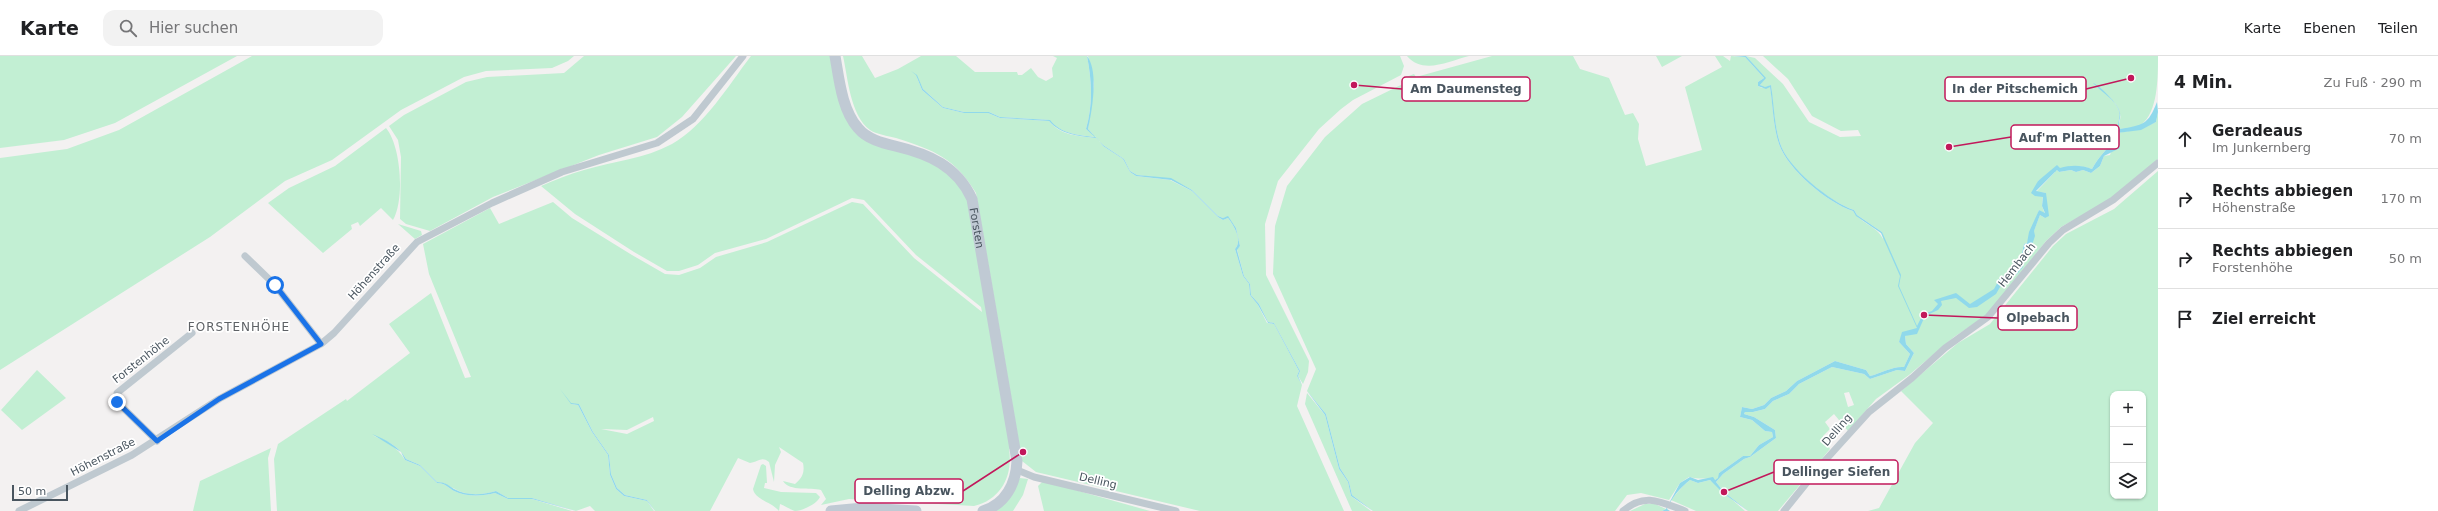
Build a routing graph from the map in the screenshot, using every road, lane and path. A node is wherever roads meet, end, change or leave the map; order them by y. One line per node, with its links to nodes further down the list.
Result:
1 (743, 56): 6 (street, Höhenstraße)
2 (835, 56): 9 (street, Forsten)
3 (2158, 163): 7 (street, Hembach)
4 (245, 256): 6 (street)
5 (192, 333): 8 (street, Forstenhöhe)
6 (321, 344): 8 (street, Höhenstraße)
7 (1898, 388): 17 (street, Delling)
8 (157, 441): 10 (street, Höhenstraße)
9 (1017, 470): 13 (street); 14 (street, Delling)
10 (19, 511)
11 (831, 511): 12 (street)
12 (916, 511)
13 (983, 511)
14 (1176, 511)
15 (1624, 511): 16 (street)
16 (1685, 511)
17 (1784, 511)

